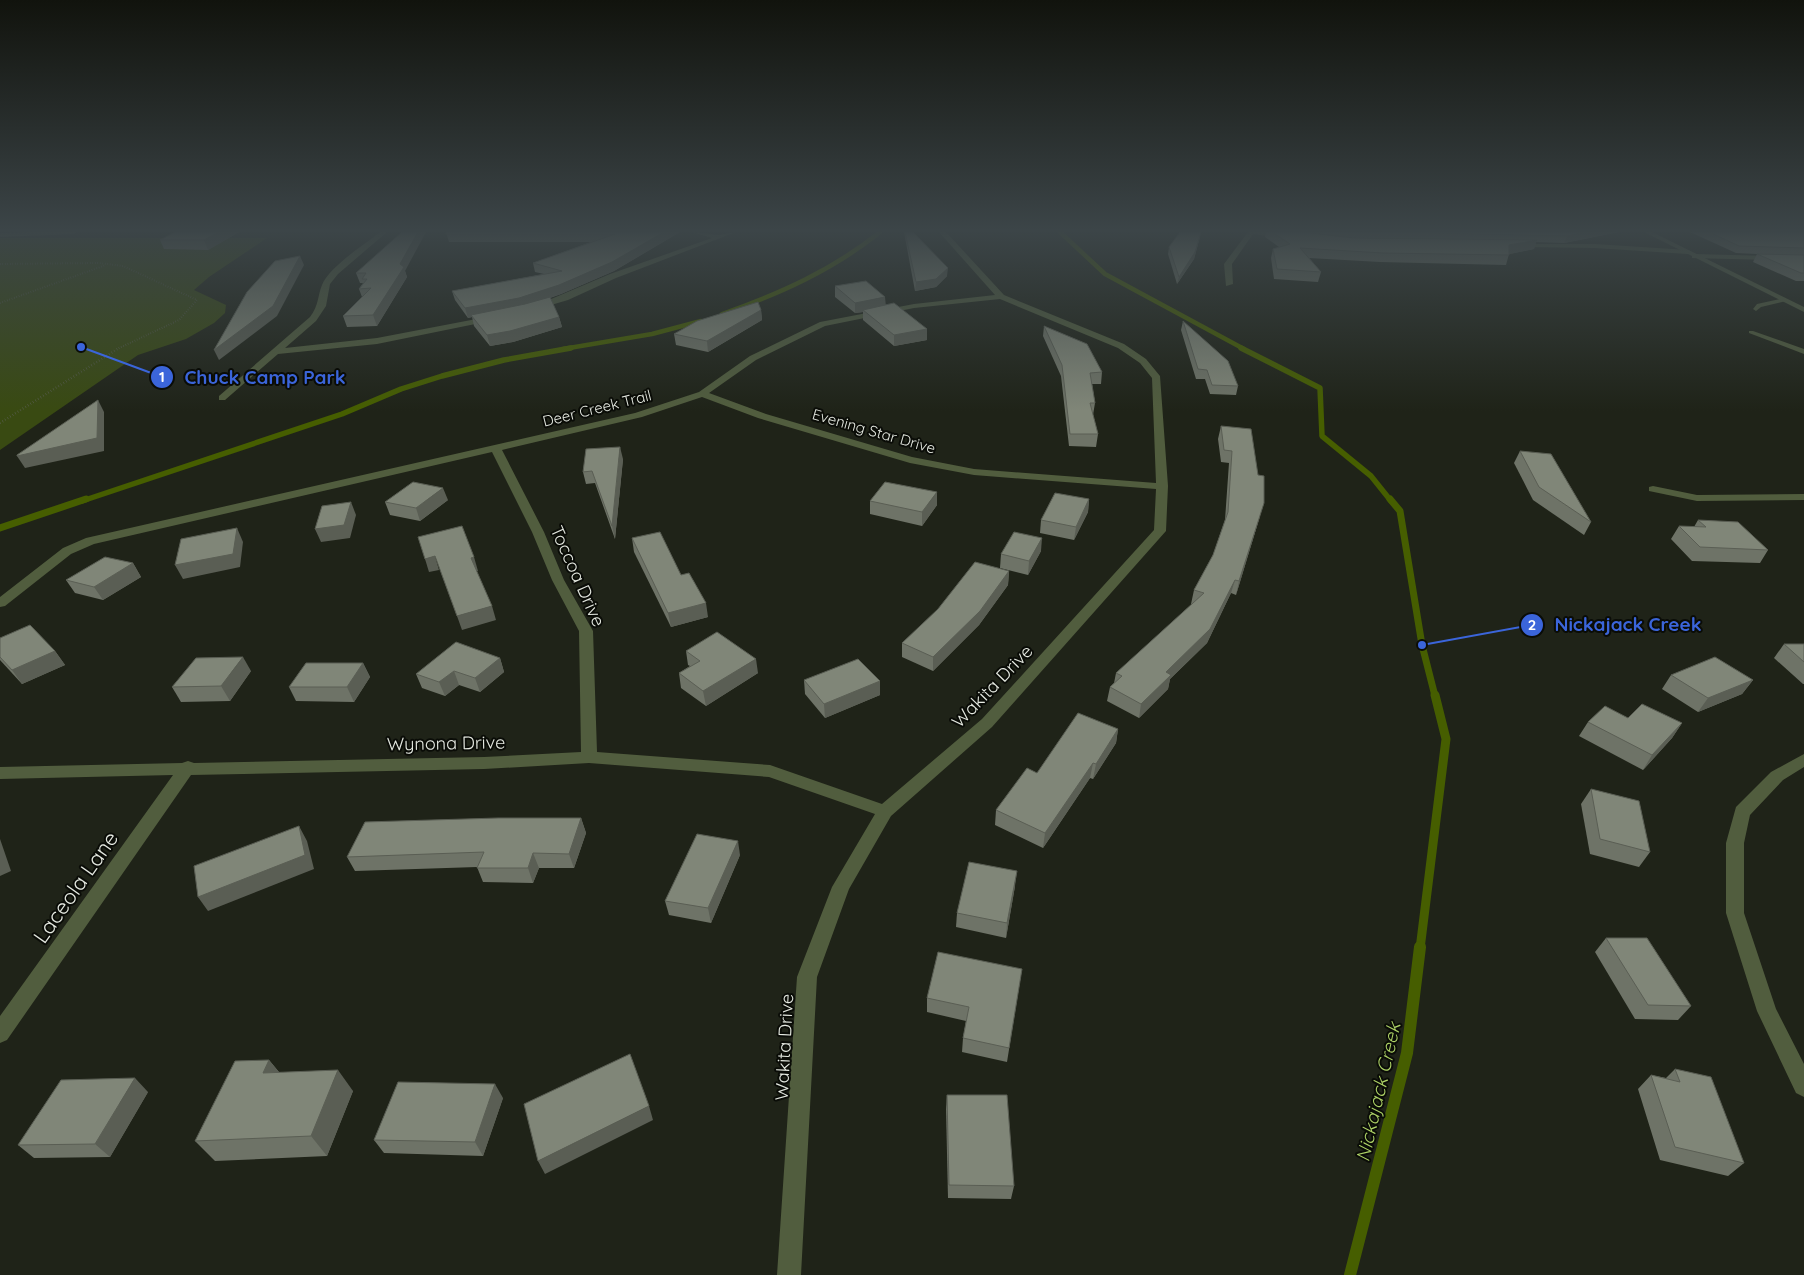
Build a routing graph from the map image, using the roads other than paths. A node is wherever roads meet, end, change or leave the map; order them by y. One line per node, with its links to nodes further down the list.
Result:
1 (325, 292): 12 (street)
2 (579, 292): 9 (street)
3 (997, 292): 5 (street, Wakita Drive)
4 (1767, 292): 6 (street)
5 (1001, 296): 14 (street, Deer Creek Trail); 17 (street, Wakita Drive)
6 (1784, 300): 7 (lane); 8 (street)
7 (1756, 309)
8 (1804, 310)
9 (524, 311)
10 (505, 315): 12 (street)
11 (1751, 332): 13 (lane)
12 (278, 351): 15 (street)
13 (1804, 352)
14 (702, 394): 16 (street, Deer Creek Trail); 17 (street, Evening Star Drive)
15 (222, 398)
16 (496, 449): 20 (street, Deer Creek Trail); 21 (street, Toccoa Drive)
17 (1162, 486): 25 (street, Wakita Drive)
18 (1653, 489): 19 (street)
19 (1804, 497)
20 (0, 603)
21 (589, 757): 23 (street, Wynona Drive); 25 (street, Wynona Drive)
22 (1804, 760): 27 (street)
23 (188, 767): 24 (street, Wynona Drive); 26 (street, Laceola Lane)
24 (0, 773)
25 (885, 811): 28 (street, Wakita Drive)
26 (0, 1033)
27 (1804, 1086)
28 (789, 1275)

